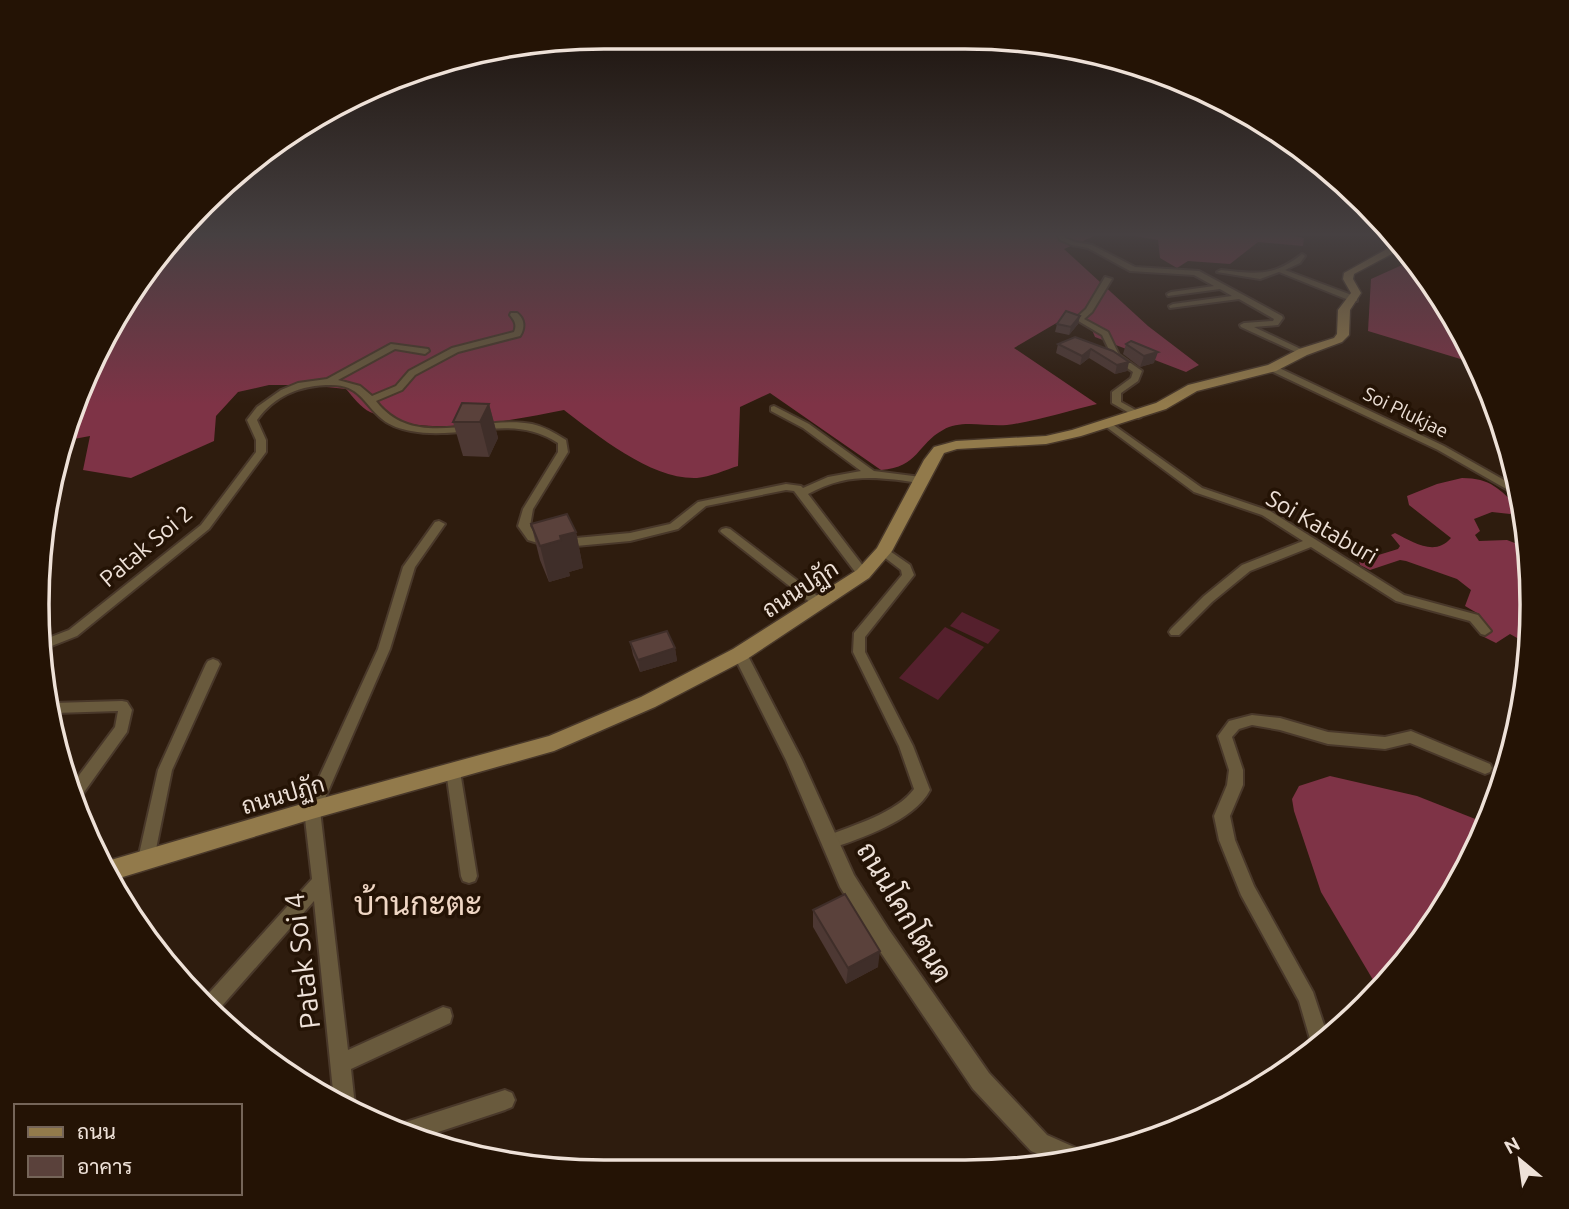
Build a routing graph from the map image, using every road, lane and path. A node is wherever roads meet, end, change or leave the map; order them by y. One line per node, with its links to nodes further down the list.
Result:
1 (1100, 291): 17 (street)
2 (1193, 291): 6 (street)
3 (1228, 291): 7 (street)
4 (1335, 291): 8 (street)
5 (1355, 291): 8 (main road, ถนนปฏัก)
6 (1171, 295)
7 (1238, 297): 9 (street); 12 (street)
8 (1354, 299): 12 (main road, ถนนปฏัก)
9 (1173, 306)
10 (514, 315): 15 (street)
11 (425, 351): 14 (street)
12 (1303, 352): 13 (main road, ถนนปฏัก)
13 (1272, 368): 17 (main road, ถนนปฏัก); 21 (street, Soi Plukjae)
14 (327, 383): 15 (street, Patak Soi 2); 31 (street, Patak Soi 2)
15 (370, 400): 22 (street, Patak Soi 2)
16 (774, 409): 19 (street)
17 (1138, 415): 18 (main road, ถนนปฏัก)
18 (1108, 424): 20 (main road, ถนนปฏัก); 25 (street, Soi Kataburi)
19 (870, 473): 20 (street); 22 (street)
20 (920, 480): 26 (main road, ถนนปฏัก)
21 (1507, 487)
22 (802, 493): 27 (street)
23 (439, 524): 38 (street)
24 (726, 531): 28 (street)
25 (1312, 542): 29 (street, Soi Kataburi); 30 (street)
26 (884, 551): 27 (main road, ถนนปฏัก); 39 (street)
27 (863, 574): 28 (main road, ถนนปฏัก)
28 (820, 604): 32 (main road, ถนนปฏัก)
29 (1485, 631)
30 (1175, 632)
31 (50, 642)
32 (740, 654): 36 (main road, ถนนปฏัก); 39 (street, ถนนโคกโตนด)
33 (213, 664): 40 (street)
34 (59, 708): 37 (street)
35 (1485, 768): 46 (street)
36 (453, 771): 38 (main road, ถนนปฏัก); 42 (street)
37 (79, 787)
38 (312, 810): 40 (main road, ถนนปฏัก); 43 (street, Patak Soi 4)
39 (830, 842): 51 (street, ถนนโคกโตนด)
40 (146, 859): 41 (main road, ถนนปฏัก)
41 (116, 869)
42 (469, 876)
43 (319, 883): 44 (street); 47 (street, Patak Soi 4)
44 (215, 1000)
45 (443, 1016): 47 (street)
46 (1318, 1033)
47 (340, 1063): 48 (street, Patak Soi 4)
48 (344, 1095)
49 (505, 1101): 50 (street)
50 (419, 1128)
51 (1058, 1152)

